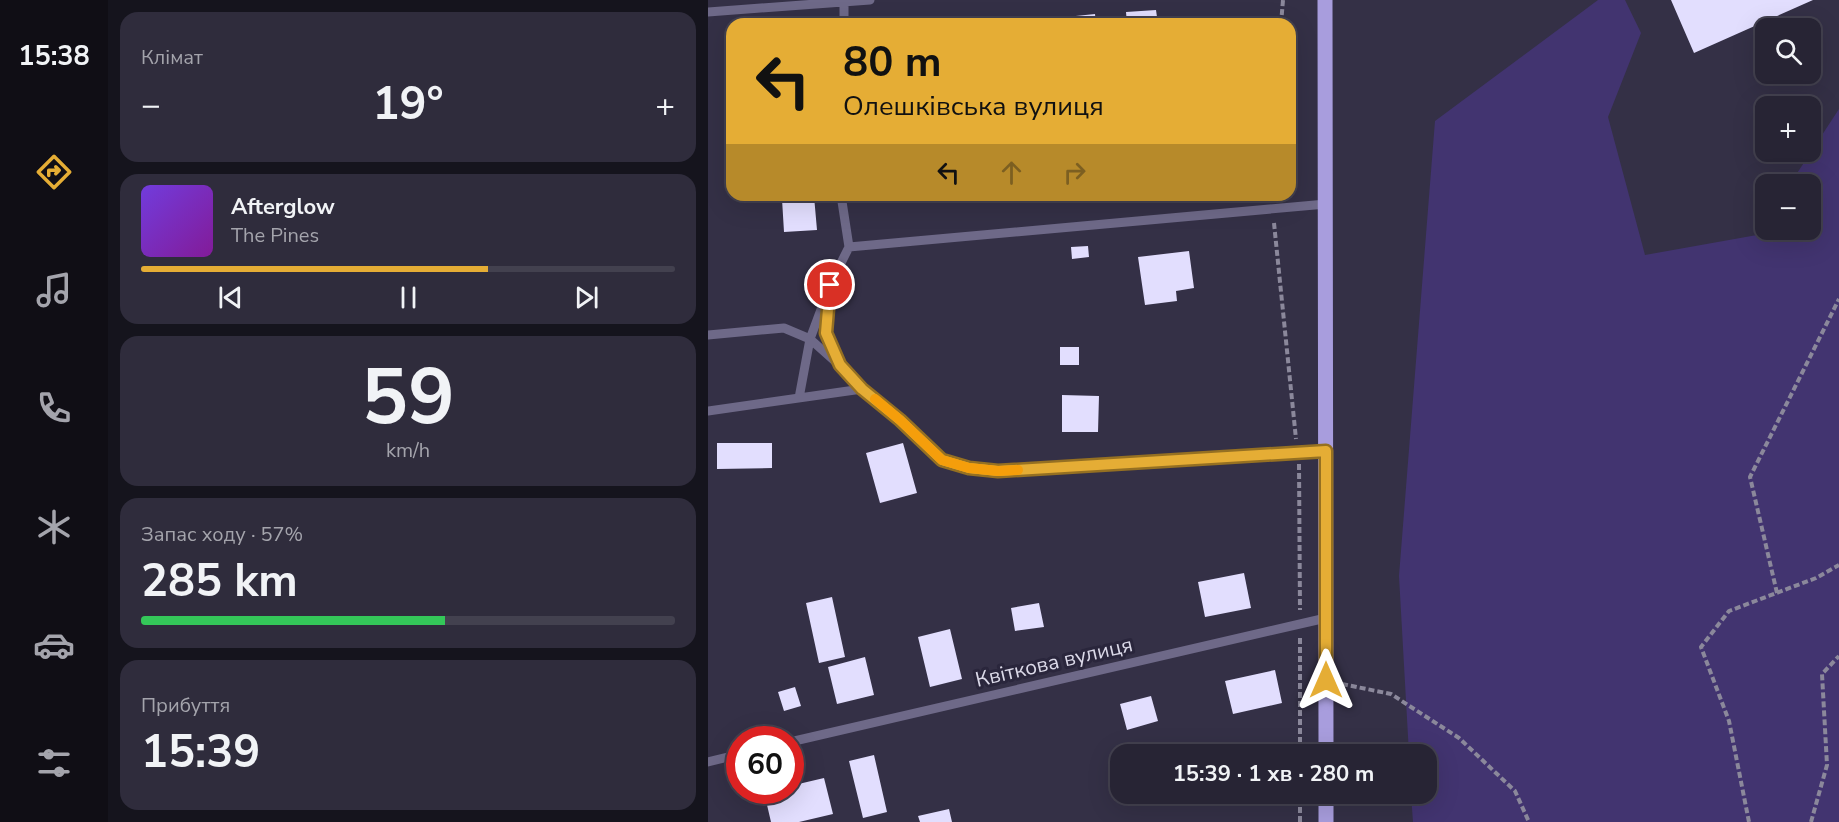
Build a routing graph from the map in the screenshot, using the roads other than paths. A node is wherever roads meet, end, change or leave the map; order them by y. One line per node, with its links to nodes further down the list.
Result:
1 (870, 0): 3 (lane)
2 (1325, 0): 7 (main road)
3 (844, 1): 4 (lane); 5 (lane)
4 (708, 12)
5 (843, 18)
6 (842, 201): 8 (lane)
7 (1326, 204): 8 (lane); 16 (main road)
8 (849, 247): 9 (lane)
9 (830, 285): 11 (lane); 12 (lane)
10 (708, 335): 11 (lane)
11 (810, 339): 12 (lane); 14 (lane)
12 (840, 365): 13 (lane)
13 (862, 389): 14 (lane); 16 (lane)
14 (799, 398): 15 (lane)
15 (708, 411)
16 (1326, 451): 17 (main road)
17 (1326, 618): 18 (lane, Квіткова вулиця); 19 (main road)
18 (804, 739)
19 (1326, 744)
20 (726, 758): 21 (lane)
21 (708, 762)
22 (1326, 804): 23 (main road)
23 (1326, 822)

